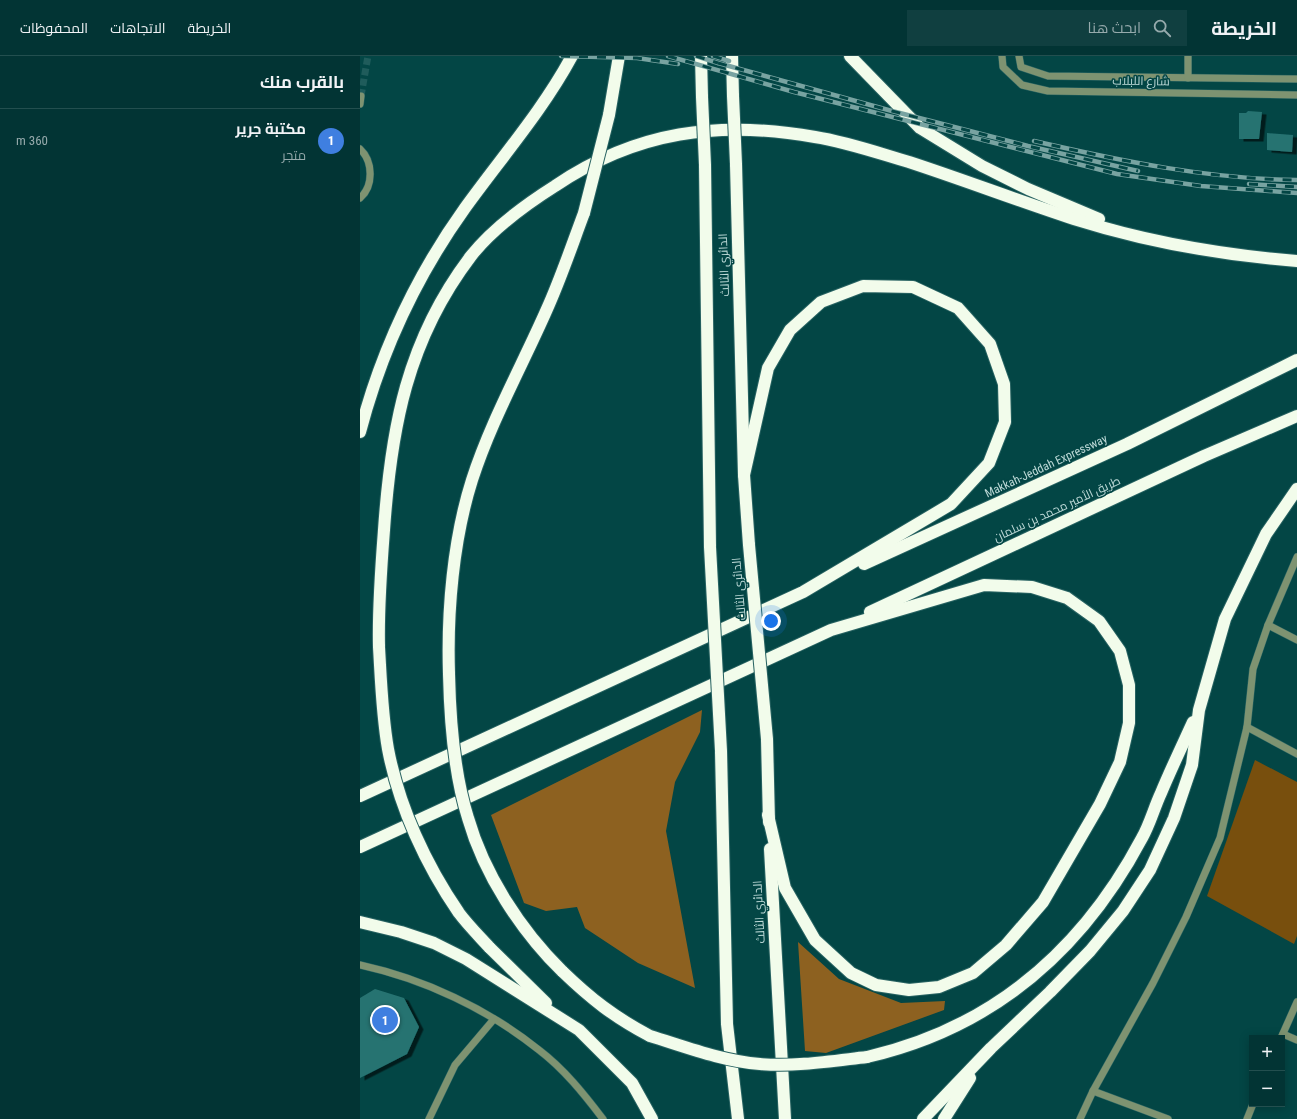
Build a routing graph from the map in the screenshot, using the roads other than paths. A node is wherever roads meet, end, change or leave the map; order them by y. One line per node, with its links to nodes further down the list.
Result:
1 (572, 56): 18 (highway)
2 (619, 56): 26 (highway, bridge)
3 (701, 56): 46 (highway, الدائري الثالث, bridge)
4 (732, 56): 19 (highway, الدائري الثالث, bridge)
5 (850, 56): 14 (highway)
6 (1002, 56): 11 (street, شارع اللبلاب)
7 (1019, 56): 9 (street, شارع اللبلاب)
8 (1188, 56): 9 (street)
9 (1188, 78): 10 (street, شارع اللبلاب)
10 (1297, 79)
11 (1297, 95)
12 (360, 149): 13 (street)
13 (360, 198)
14 (1144, 239): 15 (highway); 35 (highway, bridge)
15 (1297, 261)
16 (1297, 360): 22 (highway, Makkah-Jeddah Expressway)
17 (1297, 416): 24 (highway, طريق الأمير محمد بن سلمان)
18 (360, 432)
19 (744, 475): 22 (highway); 30 (highway, الدائري الثالث, bridge)
20 (1297, 489): 26 (highway)
21 (1297, 557): 23 (street)
22 (803, 592): 29 (highway)
23 (1268, 625): 25 (street); 27 (street)
24 (831, 630): 30 (highway); 31 (highway)
25 (1297, 640)
26 (1198, 710): 40 (highway)
27 (1247, 727): 28 (street); 41 (street)
28 (1297, 754)
29 (360, 796)
30 (768, 815): 47 (highway, الدائري الثالث)
31 (360, 847)
32 (360, 922): 35 (highway)
33 (360, 965): 36 (street)
34 (1297, 1002): 37 (street)
35 (561, 1018): 45 (highway)
36 (494, 1019): 43 (street); 44 (street)
37 (1282, 1035)
38 (1285, 1037): 39 (street)
39 (1297, 1040)
40 (991, 1048): 48 (highway); 49 (highway)
41 (1093, 1091): 50 (street); 51 (street)
42 (1252, 1107): 52 (street)
43 (429, 1119)
44 (603, 1119)
45 (652, 1119)
46 (738, 1119)
47 (785, 1119)
48 (923, 1119)
49 (944, 1119)
50 (1080, 1119)
51 (1168, 1119)
52 (1247, 1119)

